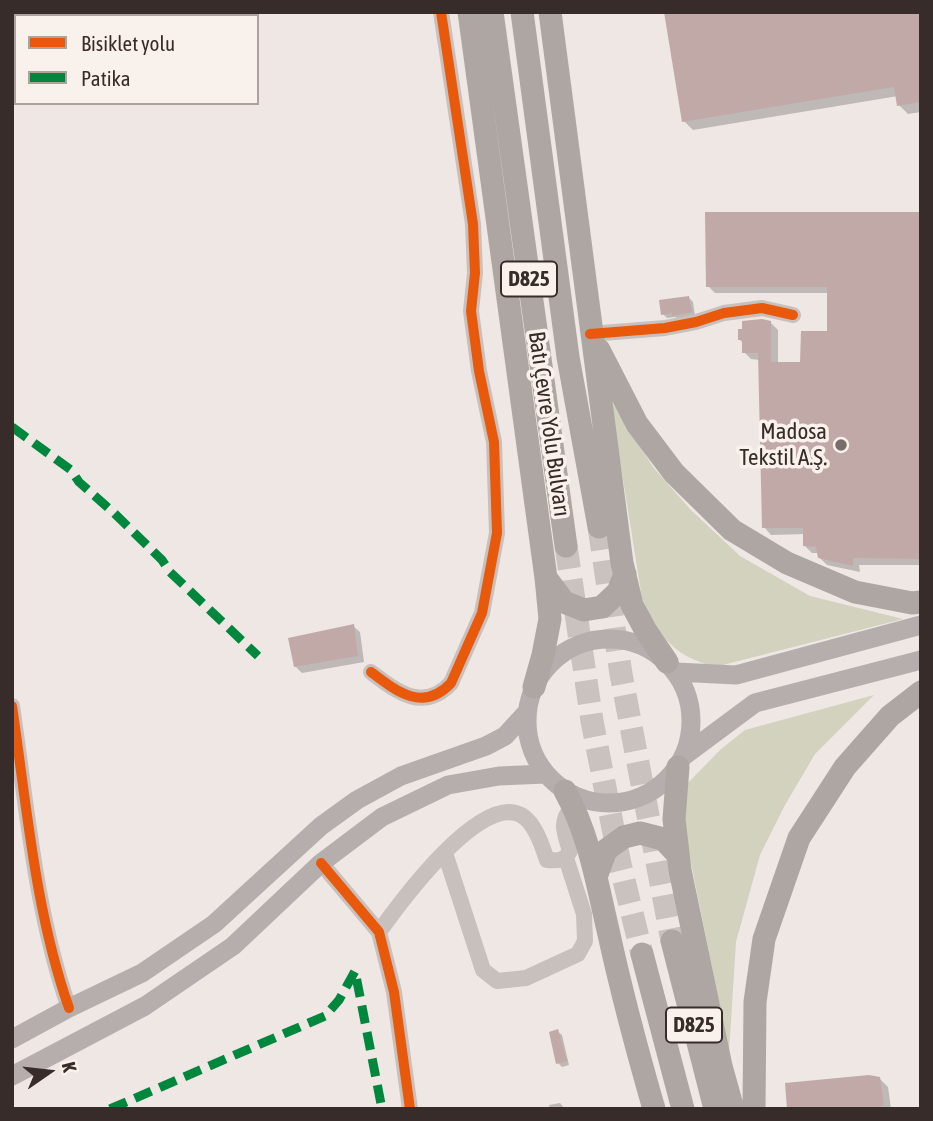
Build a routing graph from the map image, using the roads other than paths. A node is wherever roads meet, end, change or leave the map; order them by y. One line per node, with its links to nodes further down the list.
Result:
1 (441, 12): 16 (street)
2 (469, 12): 11 (highway)
3 (492, 12): 9 (highway, Batı Çevre Yolu Bulvarı / D825)
4 (522, 12): 8 (highway, Batı Çevre Yolu Bulvarı / D825)
5 (550, 12): 7 (highway)
6 (793, 314): 7 (street)
7 (590, 334): 10 (highway); 12 (highway)
8 (599, 527)
9 (566, 545)
10 (625, 574): 11 (highway); 15 (highway)
11 (546, 578): 17 (highway)
12 (921, 602)
13 (921, 625): 15 (main road)
14 (921, 660): 21 (main road)
15 (672, 667): 17 (main road); 21 (main road)
16 (371, 672)
17 (534, 687): 20 (main road)
18 (921, 692): 40 (highway)
19 (12, 706): 32 (street)
20 (527, 712): 22 (main road); 32 (main road)
21 (682, 761): 23 (main road); 25 (highway)
22 (545, 774): 23 (main road); 27 (main road)
23 (569, 798): 26 (street); 28 (highway)
24 (445, 853): 26 (street); 26 (street); 29 (street)
25 (678, 855): 28 (highway); 39 (highway)
26 (566, 858)
27 (321, 863): 29 (street); 34 (main road)
28 (596, 877): 36 (highway)
29 (379, 932): 35 (street)
30 (672, 941): 38 (highway, D825)
31 (642, 954): 37 (highway, D825)
32 (69, 1008): 33 (main road)
33 (12, 1038)
34 (12, 1076)
35 (410, 1109)
36 (654, 1109)
37 (683, 1109)
38 (715, 1109)
39 (733, 1109)
40 (754, 1109)

